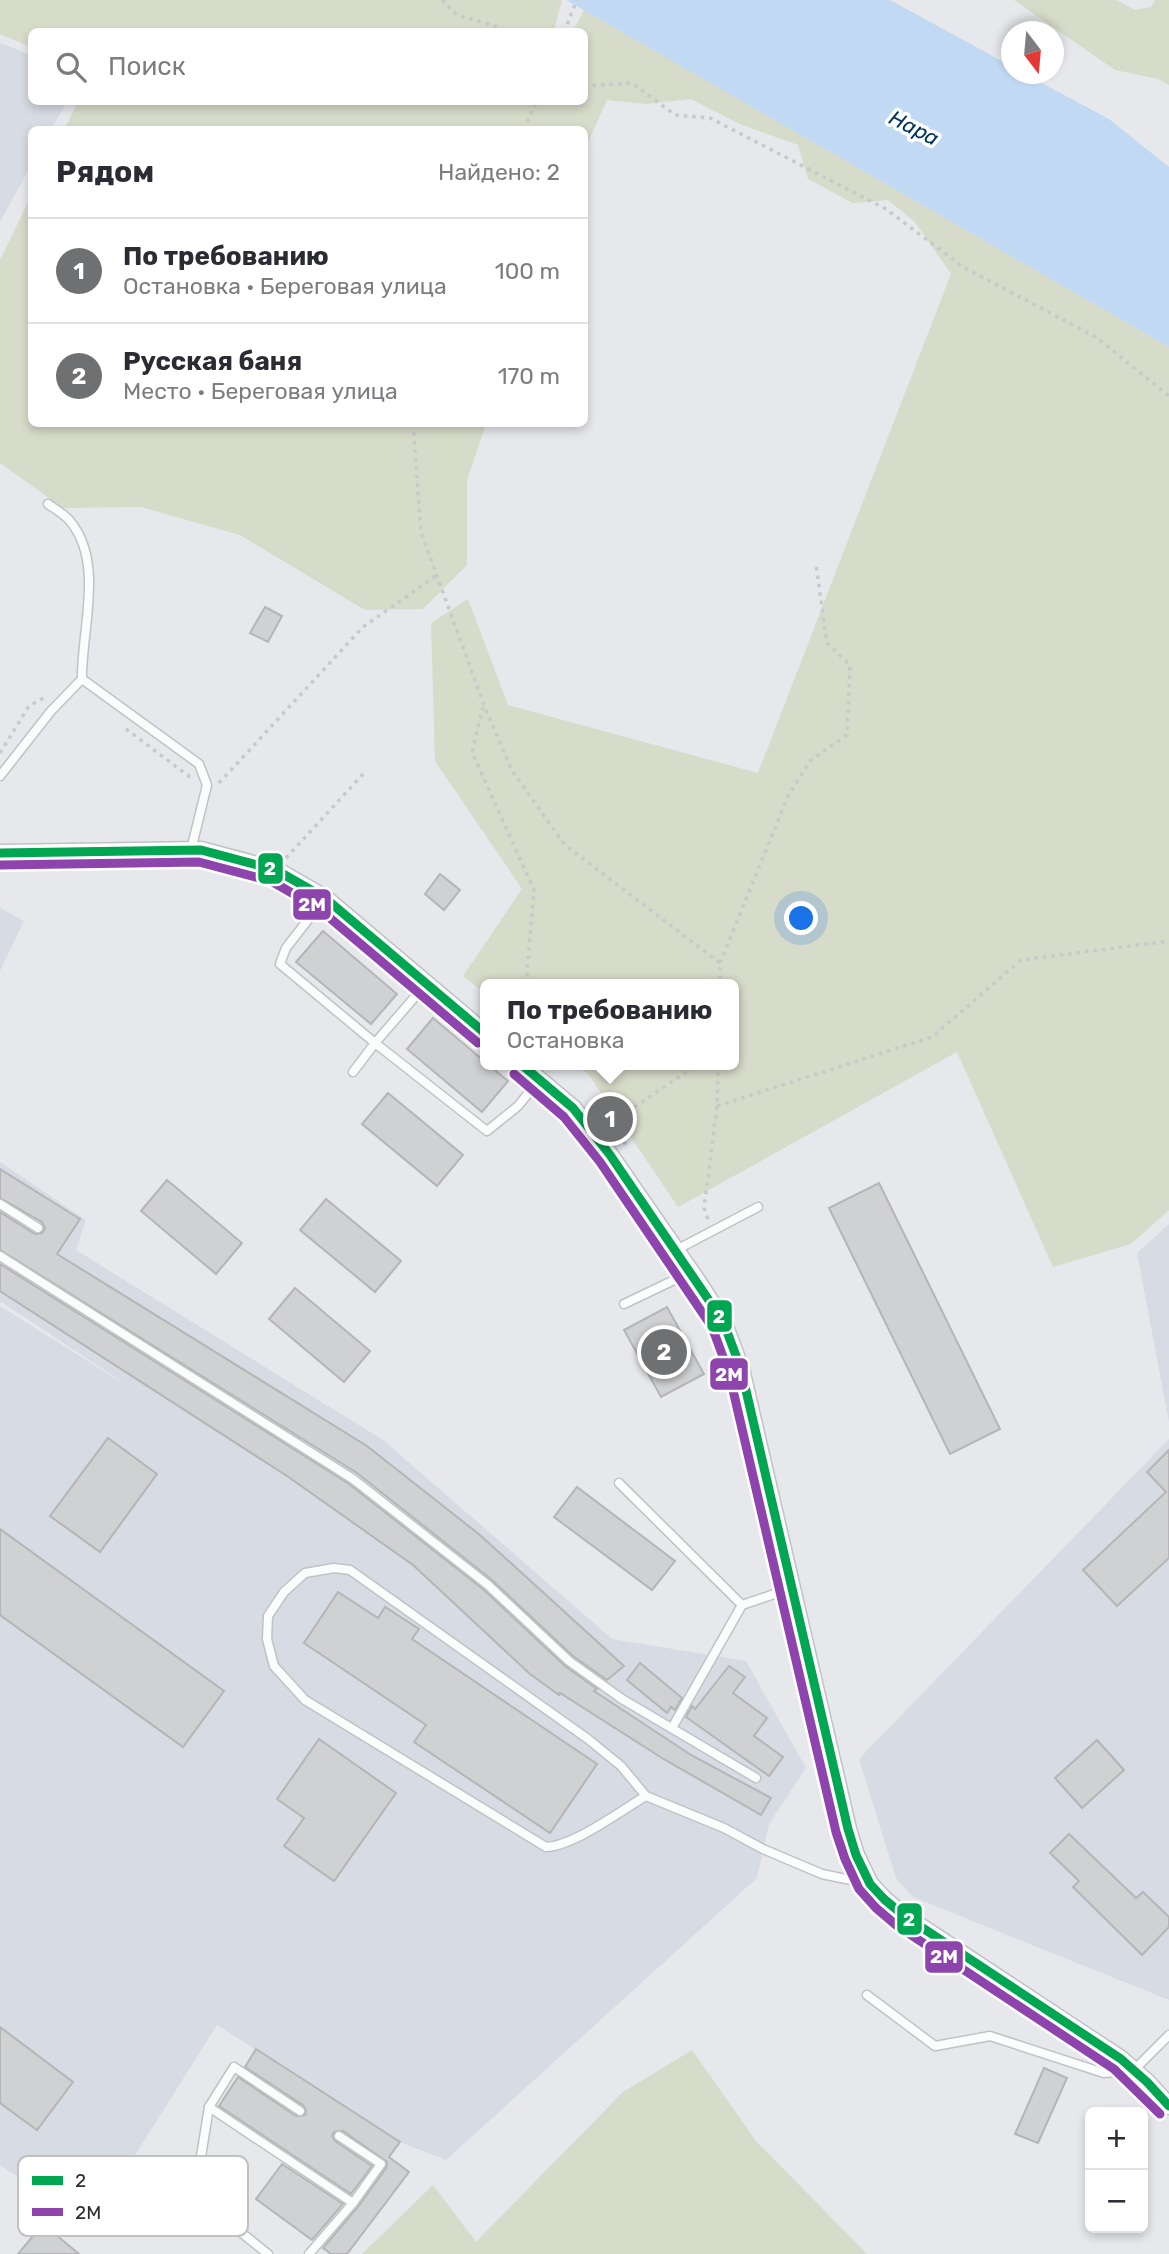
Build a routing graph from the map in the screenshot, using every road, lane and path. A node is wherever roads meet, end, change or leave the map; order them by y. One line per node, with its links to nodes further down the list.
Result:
1 (442, 0): 3 (path)
2 (577, 0): 4 (path)
3 (497, 28)
4 (566, 28)
5 (588, 86): 8 (path)
6 (535, 105): 7 (path)
7 (526, 126)
8 (1169, 396)
9 (413, 427): 12 (path)
10 (48, 504): 13 (lane)
11 (816, 564): 26 (path)
12 (437, 575): 15 (path); 20 (path)
13 (82, 680): 14 (lane); 20 (lane)
14 (69, 693): 17 (path); 19 (lane)
15 (484, 705): 26 (path); 27 (path)
16 (121, 724): 20 (path)
17 (0, 752)
18 (365, 772): 23 (path)
19 (0, 776)
20 (207, 785): 21 (lane)
21 (191, 850): 22 (street); 23 (street)
22 (0, 853)
23 (276, 870): 24 (street)
24 (325, 898): 29 (street); 31 (lane)
25 (1169, 941): 37 (path)
26 (720, 963): 28 (path)
27 (526, 979)
28 (720, 979)
29 (426, 984): 30 (street); 31 (lane)
30 (480, 1029)
31 (375, 1043): 35 (lane); 36 (lane)
32 (528, 1070): 36 (street)
33 (690, 1070): 38 (path)
34 (718, 1070): 37 (path)
35 (353, 1072)
36 (540, 1080): 43 (street)
37 (718, 1106): 42 (path)
38 (625, 1145)
39 (0, 1204): 41 (lane)
40 (758, 1207): 42 (lane)
41 (38, 1228)
42 (712, 1231): 43 (lane)
43 (676, 1250): 45 (street)
44 (0, 1255): 50 (lane)
45 (691, 1272): 46 (lane); 48 (street)
46 (624, 1304)
47 (619, 1483): 49 (lane)
48 (792, 1587): 49 (lane); 53 (street)
49 (742, 1605): 50 (lane)
50 (672, 1728): 51 (lane)
51 (756, 1778)
52 (646, 1796): 52 (lane); 53 (lane)
53 (870, 1884): 56 (street)
54 (867, 1995): 56 (lane)
55 (1169, 2035): 56 (lane)
56 (1134, 2070): 57 (street)
57 (1169, 2106)
58 (209, 2107): 59 (lane); 61 (lane); 62 (lane)
59 (300, 2111)
60 (339, 2136): 62 (lane)
61 (201, 2156)
62 (353, 2203): 65 (lane)
63 (246, 2236): 64 (lane)
64 (268, 2254)
65 (309, 2254)

